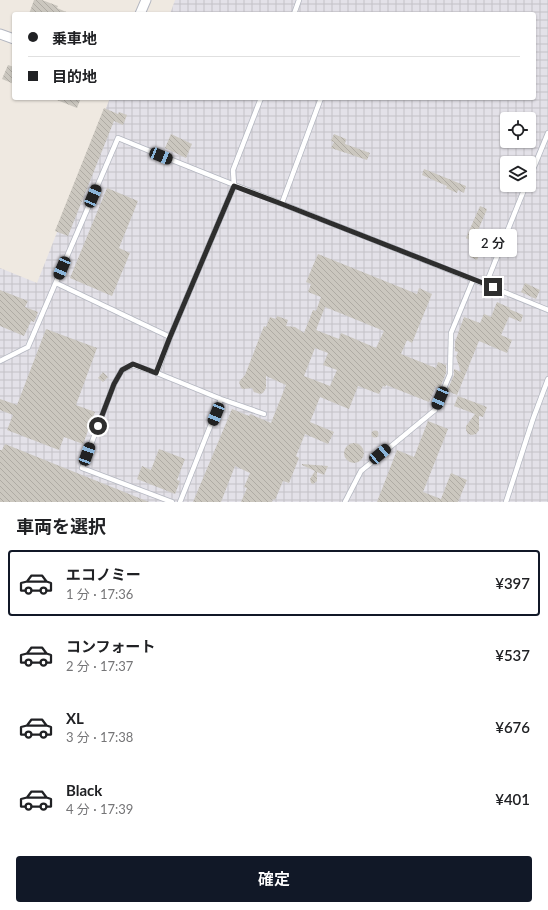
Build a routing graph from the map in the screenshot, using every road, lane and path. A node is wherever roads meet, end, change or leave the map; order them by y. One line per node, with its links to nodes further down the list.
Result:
1 (146, 0): 3 (street)
2 (299, 0): 4 (lane)
3 (141, 12)
4 (295, 12)
5 (0, 34): 6 (street)
6 (12, 38)
7 (260, 100): 11 (lane)
8 (320, 100): 13 (lane)
9 (548, 133): 10 (lane)
10 (536, 162)
11 (234, 186): 13 (lane); 15 (lane); 18 (lane)
12 (523, 192): 16 (lane)
13 (282, 204): 14 (lane)
14 (473, 280): 16 (lane); 26 (lane)
15 (56, 283): 18 (lane); 19 (lane)
16 (486, 284): 17 (lane)
17 (548, 310)
18 (170, 337): 20 (lane)
19 (0, 361)
20 (156, 373): 22 (lane); 24 (lane)
21 (548, 379): 27 (lane)
22 (221, 399): 23 (lane); 25 (lane)
23 (264, 414)
24 (172, 502)
25 (180, 502)
26 (345, 502)
27 (506, 502)

